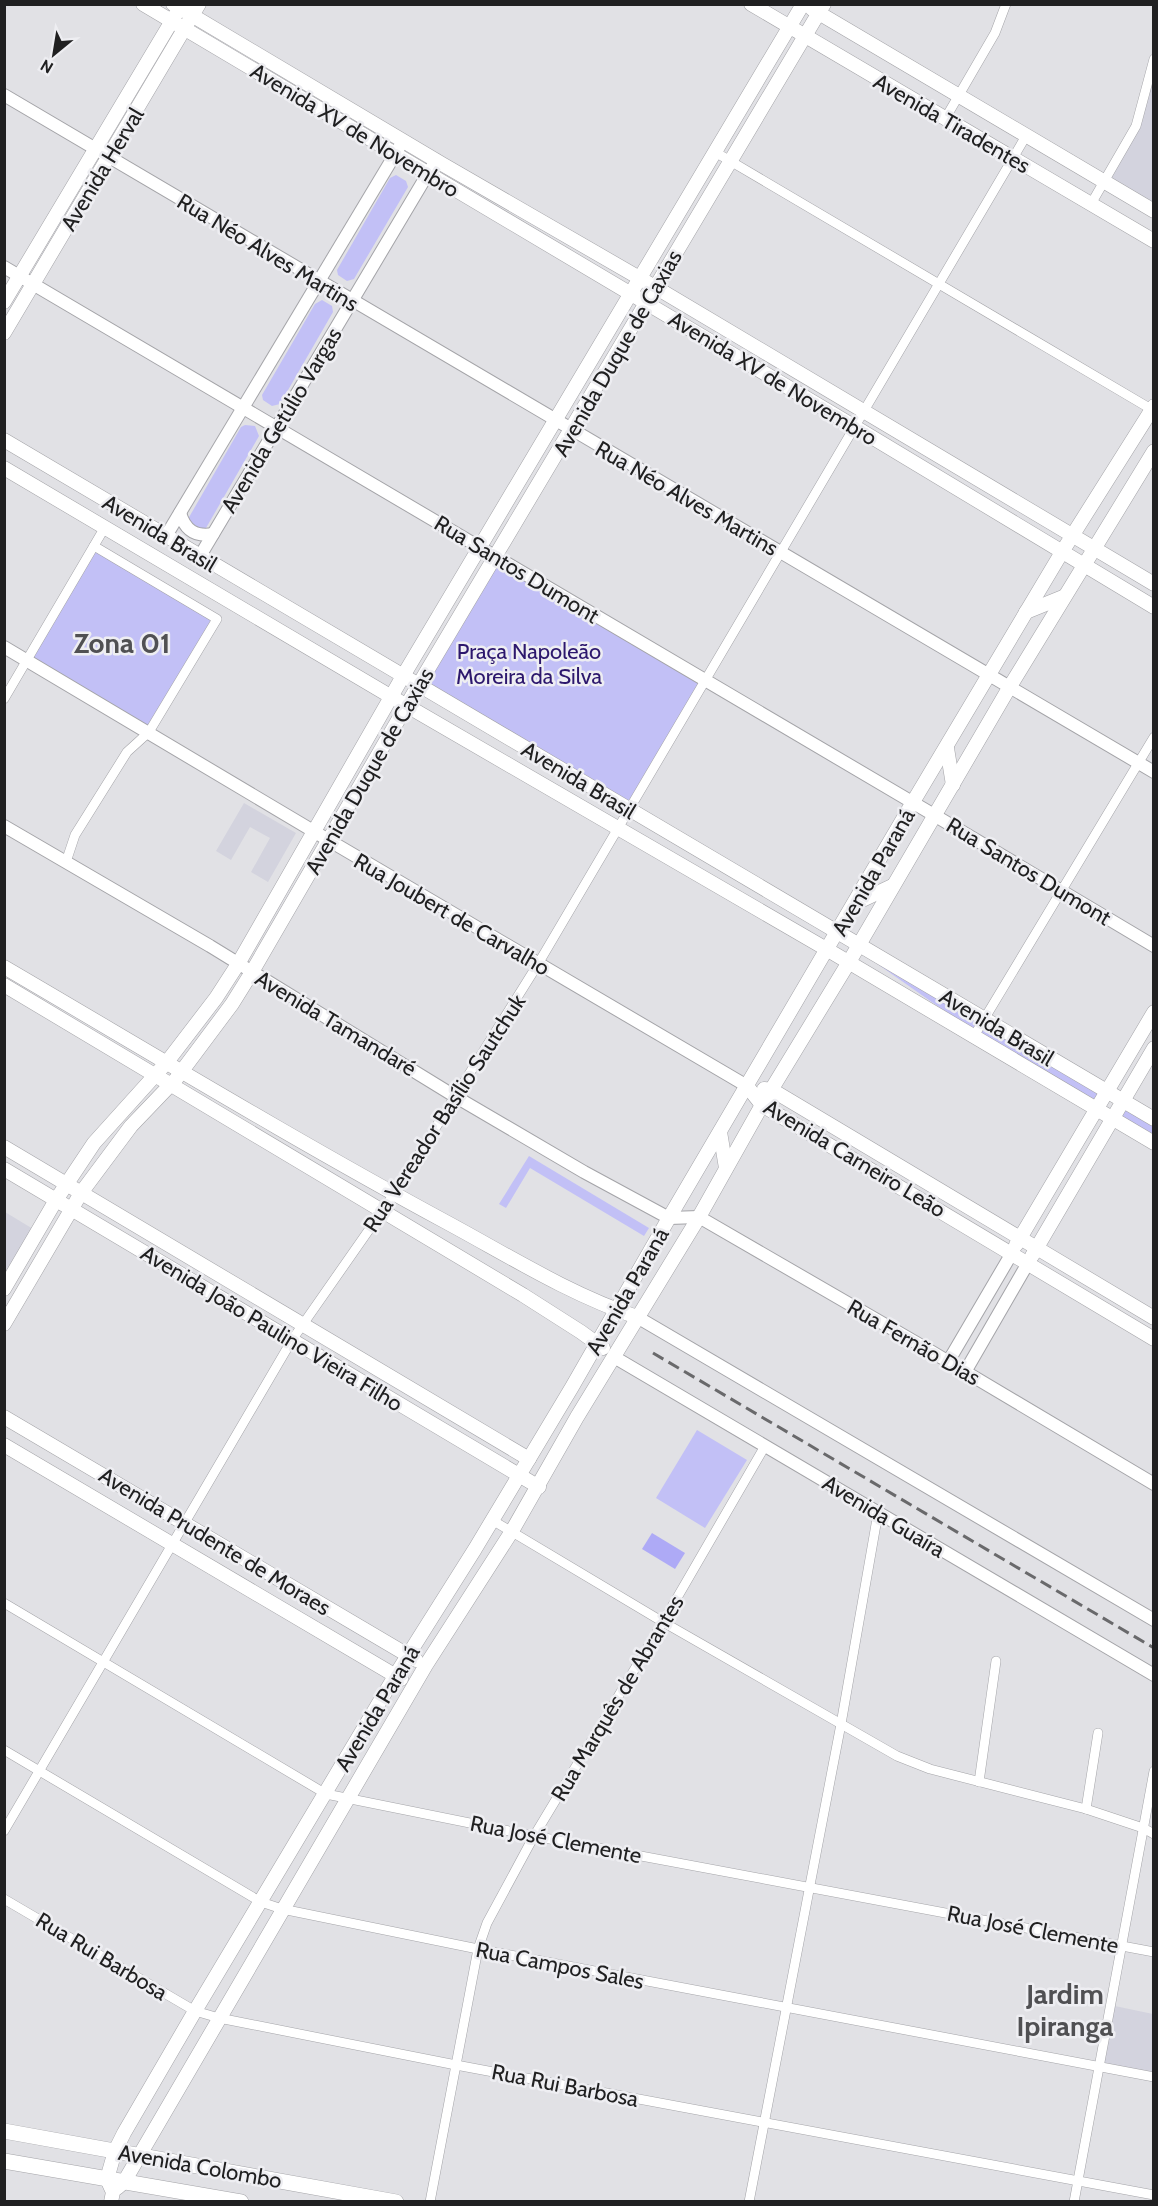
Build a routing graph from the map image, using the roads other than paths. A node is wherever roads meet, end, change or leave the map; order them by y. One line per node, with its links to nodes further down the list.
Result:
1 (143, 4): 8 (main road, Avenida XV de Novembro)
2 (751, 4): 9 (main road, Avenida Tiradentes)
3 (803, 4): 6 (main road, Avenida Tiradentes); 9 (main road, Avenida Duque de Caxias)
4 (1006, 4): 16 (street)
5 (178, 6): 7 (main road, Avenida XV de Novembro); 8 (main road, Avenida Herval)
6 (821, 9): 11 (main road, Avenida Duque de Caxias); 16 (main road, Avenida Tiradentes)
7 (196, 10): 10 (main road, Avenida Herval); 21 (main road, Avenida XV de Novembro)
8 (171, 22): 10 (main road, Avenida XV de Novembro); 17 (main road, Avenida Herval)
9 (789, 27): 11 (main road, Avenida Tiradentes); 18 (main road, Avenida Duque de Caxias)
10 (184, 29): 13 (main road, Avenida Herval); 24 (main road, Avenida XV de Novembro)
11 (805, 36): 14 (main road, Avenida Duque de Caxias); 19 (main road, Avenida Tiradentes)
12 (1154, 59): 30 (street)
13 (148, 90): 17 (main road); 25 (main road, Avenida Herval)
14 (772, 90): 18 (main road); 28 (main road, Avenida Duque de Caxias)
15 (4, 95): 22 (street, Rua Néo Alves Martins)
16 (959, 96): 19 (street); 20 (main road, Avenida Tiradentes)
17 (126, 98): 22 (main road, Avenida Herval)
18 (743, 106): 23 (main road, Avenida Duque de Caxias)
19 (945, 119): 26 (main road, Avenida Tiradentes)
20 (1026, 136): 26 (street, Rua Vereador Basílio Sautchuk); 30 (main road, Avenida Tiradentes)
21 (403, 141): 24 (street, Avenida Getúlio Vargas); 27 (main road, Avenida XV de Novembro)
22 (95, 149): 25 (street, Rua Néo Alves Martins); 31 (main road, Avenida Herval)
23 (715, 152): 28 (street); 34 (main road, Avenida Duque de Caxias)
24 (395, 154): 29 (main road, Avenida XV de Novembro); 41 (street, Avenida Getúlio Vargas)
25 (110, 158): 35 (main road, Avenida Herval); 41 (street, Rua Néo Alves Martins)
26 (1013, 158): 32 (main road, Avenida Tiradentes); 43 (street, Rua Vereador Basílio Sautchuk)
27 (436, 160): 29 (street, Avenida Getúlio Vargas); 40 (main road, Avenida XV de Novembro)
28 (730, 161): 37 (main road, Avenida Duque de Caxias); 43 (street)
29 (428, 173): 45 (main road, Avenida XV de Novembro); 46 (street, Avenida Getúlio Vargas)
30 (1104, 182): 32 (street); 33 (main road, Avenida Tiradentes)
31 (67, 198): 35 (main road); 39 (main road, Avenida Herval)
32 (1091, 204): 36 (main road, Avenida Tiradentes)
33 (1154, 211)
34 (677, 216): 37 (main road); 40 (main road, Avenida Duque de Caxias)
35 (68, 227): 42 (main road, Avenida Herval)
36 (1154, 241)
37 (676, 253): 44 (main road, Avenida Duque de Caxias)
38 (4, 267): 39 (street, Rua Santos Dumont)
39 (20, 276): 42 (street, Rua Santos Dumont); 47 (main road, Avenida Herval)
40 (639, 278): 44 (main road, Avenida XV de Novembro); 45 (main road, Avenida Duque de Caxias)
41 (318, 281): 46 (street, Rua Néo Alves Martins); 53 (street, Avenida Getúlio Vargas)
42 (34, 284): 49 (main road, Avenida Herval); 53 (street, Rua Santos Dumont)
43 (939, 284): 52 (street); 54 (street, Rua Vereador Basílio Sautchuk)
44 (655, 287): 48 (main road, Avenida Duque de Caxias); 54 (main road, Avenida XV de Novembro)
45 (630, 293): 48 (main road, Avenida XV de Novembro); 51 (main road, Avenida Duque de Caxias)
46 (351, 301): 55 (street, Rua Néo Alves Martins); 57 (street, Avenida Getúlio Vargas)
47 (4, 302)
48 (646, 303): 50 (main road, Avenida Duque de Caxias); 56 (main road, Avenida XV de Novembro)
49 (4, 333)
50 (615, 357): 51 (main road); 58 (main road, Avenida Duque de Caxias)
51 (584, 371): 55 (main road, Avenida Duque de Caxias)
52 (1152, 407): 68 (main road, Avenida Paraná)
53 (243, 409): 57 (street, Rua Santos Dumont); 64 (street, Avenida Getúlio Vargas)
54 (864, 411): 56 (street, Rua Vereador Basílio Sautchuk); 68 (main road, Avenida XV de Novembro)
55 (555, 421): 58 (street, Rua Néo Alves Martins); 62 (main road, Avenida Duque de Caxias)
56 (855, 427): 72 (main road, Avenida XV de Novembro); 73 (street, Rua Vereador Basílio Sautchuk)
57 (276, 428): 66 (street, Avenida Getúlio Vargas); 70 (street, Rua Santos Dumont)
58 (572, 430): 63 (main road, Avenida Duque de Caxias); 73 (street, Rua Néo Alves Martins)
59 (4, 440): 67 (main road, Avenida Brasil)
60 (1154, 452): 71 (main road, Avenida Paraná)
61 (4, 468): 65 (main road, Avenida Brasil)
62 (527, 468): 63 (main road); 70 (main road, Avenida Duque de Caxias)
63 (529, 501): 75 (main road, Avenida Duque de Caxias)
64 (180, 513): 66 (street); 67 (street, Avenida Getúlio Vargas)
65 (105, 527): 69 (street); 90 (main road, Avenida Brasil)
66 (213, 534): 74 (street, Avenida Getúlio Vargas)
67 (166, 536): 74 (main road, Avenida Brasil)
68 (1072, 536): 71 (main road, Avenida XV de Novembro); 72 (main road, Avenida Paraná)
69 (94, 546): 84 (street); 93 (street)
70 (481, 547): 75 (street, Rua Santos Dumont); 82 (main road, Avenida Duque de Caxias)
71 (1094, 549): 76 (main road, Avenida Paraná); 77 (main road, Avenida XV de Novembro)
72 (1062, 552): 76 (main road, Avenida XV de Novembro); 81 (main road, Avenida Paraná)
73 (780, 553): 86 (street, Rua Néo Alves Martins); 87 (street, Rua Vereador Basílio Sautchuk)
74 (200, 556): 85 (main road, Avenida Brasil)
75 (496, 556): 80 (main road, Avenida Duque de Caxias); 87 (street, Rua Santos Dumont)
76 (1083, 565): 78 (main road, Avenida Paraná); 79 (main road, Avenida XV de Novembro)
77 (1154, 584)
78 (1063, 597): 81 (main road); 89 (main road, Avenida Paraná)
79 (1154, 607)
80 (464, 610): 82 (main road); 88 (main road, Avenida Duque de Caxias)
81 (1026, 612): 86 (main road, Avenida Paraná)
82 (432, 627): 85 (main road, Avenida Duque de Caxias)
83 (4, 646): 84 (street, Rua Joubert de Carvalho)
84 (27, 660): 91 (street); 93 (street, Rua Joubert de Carvalho)
85 (403, 676): 88 (main road, Avenida Brasil); 90 (main road, Avenida Duque de Caxias)
86 (988, 676): 89 (street, Rua Néo Alves Martins); 95 (main road, Avenida Paraná)
87 (705, 680): 100 (street, Rua Santos Dumont); 102 (street, Rua Vereador Basílio Sautchuk)
88 (419, 685): 92 (main road, Avenida Duque de Caxias); 102 (main road, Avenida Brasil)
89 (1009, 688): 97 (street, Rua Néo Alves Martins); 99 (main road, Avenida Paraná)
90 (390, 696): 92 (main road, Avenida Brasil); 96 (main road, Avenida Duque de Caxias)
91 (4, 699)
92 (407, 706): 101 (main road, Avenida Duque de Caxias); 105 (main road, Avenida Brasil)
93 (149, 732): 106 (street, Rua Joubert de Carvalho); 108 (street)
94 (1154, 737): 97 (street)
95 (947, 748): 99 (main road); 100 (main road, Avenida Paraná)
96 (354, 763): 101 (main road); 106 (main road, Avenida Duque de Caxias)
97 (1138, 763): 98 (street, Rua Néo Alves Martins); 110 (street)
98 (1154, 772)
99 (953, 784): 103 (main road, Avenida Paraná)
100 (913, 802): 103 (street, Rua Santos Dumont); 112 (main road, Avenida Paraná)
101 (352, 803): 107 (main road, Avenida Duque de Caxias)
102 (630, 810): 105 (street, Rua Vereador Basílio Sautchuk); 114 (main road, Avenida Brasil)
103 (934, 815): 109 (main road, Avenida Paraná); 110 (street, Rua Santos Dumont)
104 (4, 826): 108 (street, Avenida Tamandaré)
105 (618, 829): 117 (main road, Avenida Brasil); 120 (street, Rua Vereador Basílio Sautchuk)
106 (313, 831): 107 (street, Rua Joubert de Carvalho); 113 (main road, Avenida Duque de Caxias)
107 (330, 841): 111 (main road, Avenida Duque de Caxias); 120 (street, Rua Joubert de Carvalho)
108 (66, 862): 119 (street, Avenida Tamandaré)
109 (892, 886): 112 (main road); 115 (main road, Avenida Paraná)
110 (1061, 891): 116 (street, Rua Santos Dumont); 126 (street)
111 (298, 893): 113 (main road); 122 (main road, Avenida Duque de Caxias)
112 (854, 904): 114 (main road, Avenida Paraná)
113 (268, 915): 119 (main road, Avenida Duque de Caxias)
114 (838, 932): 115 (main road, Avenida Brasil); 117 (main road, Avenida Paraná)
115 (858, 944): 118 (main road, Avenida Paraná); 126 (main road, Avenida Brasil)
116 (1154, 946)
117 (828, 950): 118 (main road, Avenida Brasil); 129 (main road, Avenida Paraná)
118 (849, 962): 127 (main road, Avenida Paraná); 128 (main road, Avenida Brasil)
119 (238, 964): 122 (street, Avenida Tamandaré); 125 (main road, Avenida Duque de Caxias)
120 (538, 964): 136 (street, Rua Joubert de Carvalho); 139 (street, Rua Vereador Basílio Sautchuk)
121 (4, 967): 132 (main road)
122 (252, 972): 130 (main road, Avenida Duque de Caxias); 139 (street, Avenida Tamandaré)
123 (4, 985): 134 (main road)
124 (1154, 1012): 138 (main road)
125 (204, 1014): 130 (main road); 132 (main road, Avenida Duque de Caxias)
126 (984, 1019): 128 (street); 138 (main road, Avenida Brasil)
127 (806, 1033): 129 (main road); 137 (main road, Avenida Paraná)
128 (974, 1036): 142 (main road, Avenida Brasil)
129 (774, 1041): 136 (main road, Avenida Paraná)
130 (203, 1042): 133 (main road, Avenida Duque de Caxias)
131 (1154, 1048): 140 (main road)
132 (167, 1062): 133 (main road); 134 (main road, Avenida Duque de Caxias)
133 (182, 1071): 135 (main road, Avenida Duque de Caxias); 154 (main road)
134 (156, 1074): 135 (main road); 147 (main road, Avenida Duque de Caxias)
135 (172, 1083): 145 (main road, Avenida Duque de Caxias); 157 (main road)
136 (747, 1086): 137 (main road, Avenida Carneiro Leão); 141 (main road, Avenida Carneiro Leão); 146 (main road, Avenida Paraná)
137 (771, 1090): 141 (main road, Avenida Paraná); 160 (main road, Avenida Carneiro Leão)
138 (1107, 1091): 140 (main road, Avenida Brasil); 142 (main road)
139 (456, 1097): 154 (street, Rua Vereador Basílio Sautchuk); 159 (street, Avenida Tamandaré)
140 (1123, 1101): 143 (main road); 144 (main road, Avenida Brasil)
141 (762, 1104): 150 (main road, Avenida Paraná); 162 (main road, Avenida Carneiro Leão)
142 (1096, 1109): 143 (main road, Avenida Brasil); 160 (main road)
143 (1112, 1118): 148 (main road, Avenida Brasil); 161 (main road)
144 (1154, 1119)
145 (131, 1126): 147 (main road); 153 (main road, Avenida Duque de Caxias)
146 (720, 1132): 150 (main road); 159 (main road, Avenida Paraná)
147 (94, 1143): 152 (main road, Avenida Duque de Caxias)
148 (1154, 1143)
149 (4, 1147): 152 (main road, Avenida João Paulino Vieira Filho)
150 (726, 1168): 158 (main road, Avenida Paraná)
151 (4, 1169): 155 (main road, Avenida João Paulino Vieira Filho)
152 (66, 1184): 153 (main road, Avenida João Paulino Vieira Filho); 155 (main road, Avenida Duque de Caxias)
153 (81, 1192): 156 (main road, Avenida Duque de Caxias); 173 (main road, Avenida João Paulino Vieira Filho)
154 (394, 1194): 157 (street, Rua Vereador Basílio Sautchuk); 168 (main road)
155 (56, 1200): 156 (main road, Avenida João Paulino Vieira Filho); 166 (main road, Avenida Duque de Caxias)
156 (71, 1209): 172 (main road, Avenida Duque de Caxias); 175 (main road, Avenida João Paulino Vieira Filho)
157 (384, 1210): 173 (street, Rua Vereador Basílio Sautchuk); 176 (main road)
158 (699, 1217): 159 (street); 164 (main road, Avenida Paraná); 178 (street, Rua Fernão Dias)
159 (669, 1218): 165 (main road, Avenida Paraná)
160 (1020, 1238): 161 (main road, Avenida Carneiro Leão); 162 (main road)
161 (1037, 1248): 163 (main road); 167 (main road, Avenida Carneiro Leão)
162 (1012, 1254): 163 (main road, Avenida Carneiro Leão); 178 (street)
163 (1028, 1263): 169 (main road, Avenida Carneiro Leão); 179 (street)
164 (669, 1265): 165 (main road); 170 (main road, Avenida Paraná)
165 (638, 1272): 168 (main road, Avenida Paraná)
166 (4, 1289)
167 (1124, 1301): 169 (main road); 171 (main road, Avenida Carneiro Leão)
168 (616, 1310): 170 (main road); 176 (main road, Avenida Paraná)
169 (1114, 1315): 174 (main road, Avenida Carneiro Leão)
170 (637, 1317): 177 (main road, Avenida Paraná); 197 (street)
171 (1154, 1318)
172 (4, 1324)
173 (302, 1324): 175 (street, Rua Vereador Basílio Sautchuk); 185 (main road, Avenida João Paulino Vieira Filho)
174 (1154, 1339)
175 (292, 1340): 186 (main road, Avenida João Paulino Vieira Filho); 191 (street, Rua Vereador Basílio Sautchuk)
176 (597, 1344): 177 (main road); 180 (main road, Avenida Paraná)
177 (614, 1357): 182 (main road, Avenida Paraná); 184 (street, Avenida Guaíra)
178 (948, 1362): 179 (street, Rua Fernão Dias)
179 (964, 1372): 187 (street, Rua Fernão Dias)
180 (572, 1387): 182 (main road); 185 (main road, Avenida Paraná)
181 (4, 1417): 191 (main road, Avenida Prudente de Moraes)
182 (577, 1417): 188 (main road, Avenida Paraná)
183 (4, 1444): 193 (main road, Avenida Prudente de Moraes)
184 (765, 1446): 189 (street, Avenida Guaíra); 198 (street, Rua Marquês de Abrantes)
185 (529, 1459): 186 (main road, Avenida Paraná)
186 (519, 1475): 188 (main road, Avenida João Paulino Vieira Filho); 190 (main road, Avenida Paraná)
187 (1154, 1484)
188 (539, 1486): 192 (main road, Avenida Paraná)
189 (878, 1513): 203 (street, Avenida Guaíra); 207 (street)
190 (492, 1520): 192 (street); 194 (main road, Avenida Paraná)
191 (184, 1523): 193 (street, Rua Vereador Basílio Sautchuk); 199 (main road, Avenida Prudente de Moraes)
192 (512, 1531): 195 (main road, Avenida Paraná); 198 (street)
193 (172, 1544): 201 (street, Rua Vereador Basílio Sautchuk); 204 (main road, Avenida Prudente de Moraes)
194 (475, 1549): 195 (main road); 199 (main road, Avenida Paraná)
195 (477, 1587): 202 (main road, Avenida Paraná)
196 (4, 1603): 201 (street, Rua José Clemente)
197 (1154, 1620)
198 (663, 1622): 207 (street); 220 (street, Rua Marquês de Abrantes)
199 (408, 1655): 202 (main road, Avenida Prudente de Moraes); 204 (main road, Avenida Paraná)
200 (996, 1660): 213 (street)
201 (104, 1662): 211 (street, Rua Vereador Basílio Sautchuk); 214 (street, Rua José Clemente)
202 (426, 1665): 205 (main road, Avenida Paraná)
203 (1154, 1675)
204 (395, 1676): 205 (main road, Avenida Prudente de Moraes); 206 (main road, Avenida Paraná)
205 (413, 1687): 209 (main road, Avenida Paraná)
206 (377, 1708): 209 (main road); 214 (main road, Avenida Paraná)
207 (841, 1724): 213 (street); 223 (street)
208 (1098, 1733): 216 (street)
209 (381, 1742): 215 (main road, Avenida Paraná)
210 (4, 1750): 211 (street, Rua Campos Sales)
211 (40, 1771): 218 (street, Rua Vereador Basílio Sautchuk); 225 (street, Rua Campos Sales)
212 (1154, 1771): 217 (street)
213 (979, 1782): 216 (street)
214 (326, 1794): 215 (street, Rua José Clemente); 222 (main road, Avenida Paraná)
215 (347, 1798): 220 (street, Rua José Clemente); 221 (main road, Avenida Paraná)
216 (1086, 1809): 217 (street)
217 (1143, 1828): 219 (street); 228 (street)
218 (4, 1831)
219 (1154, 1834)
220 (534, 1836): 223 (street, Rua José Clemente); 229 (street, Rua Marquês de Abrantes)
221 (315, 1853): 222 (main road); 226 (main road, Avenida Paraná)
222 (282, 1866): 225 (main road, Avenida Paraná)
223 (810, 1887): 228 (street, Rua José Clemente); 232 (street)
224 (4, 1899): 233 (street, Rua Rui Barbosa)
225 (261, 1902): 226 (street, Rua Campos Sales); 227 (main road, Avenida Paraná)
226 (282, 1909): 229 (street, Rua Campos Sales); 231 (main road, Avenida Paraná)
227 (247, 1925): 231 (main road); 233 (main road, Avenida Paraná)
228 (1121, 1946): 230 (street, Rua José Clemente); 236 (street)
229 (478, 1949): 232 (street, Rua Campos Sales); 235 (street, Rua Marquês de Abrantes)
230 (1154, 1952)
231 (252, 1961): 234 (main road, Avenida Paraná)
232 (788, 2007): 236 (street, Rua Campos Sales); 239 (street)
233 (195, 2011): 234 (street, Rua Rui Barbosa); 238 (main road, Avenida Paraná)
234 (219, 2018): 235 (street, Rua Rui Barbosa); 241 (main road, Avenida Paraná)
235 (456, 2065): 239 (street, Rua Rui Barbosa); 252 (street, Rua Marquês de Abrantes)
236 (1098, 2067): 237 (street, Rua Campos Sales); 245 (street)
237 (1154, 2077)
238 (130, 2122): 241 (main road); 242 (main road, Avenida Paraná)
239 (765, 2123): 245 (street, Rua Rui Barbosa); 253 (street)
240 (4, 2131): 242 (main road, Avenida Colombo)
241 (152, 2133): 243 (main road, Avenida Paraná)
242 (115, 2151): 243 (main road, Avenida Colombo); 246 (main road, Avenida Paraná)
243 (138, 2156): 246 (main road, Avenida Paraná); 248 (main road, Avenida Colombo)
244 (4, 2161): 246 (main road, Avenida Colombo)
245 (1078, 2181): 247 (street, Rua Rui Barbosa); 254 (street)
246 (114, 2189): 249 (main road, Avenida Colombo)
247 (1154, 2195)
248 (372, 2197): 250 (main road); 251 (main road, Avenida Colombo)
249 (241, 2202)
250 (331, 2202)
251 (396, 2202)
252 (430, 2202)
253 (749, 2202)
254 (1074, 2202)

